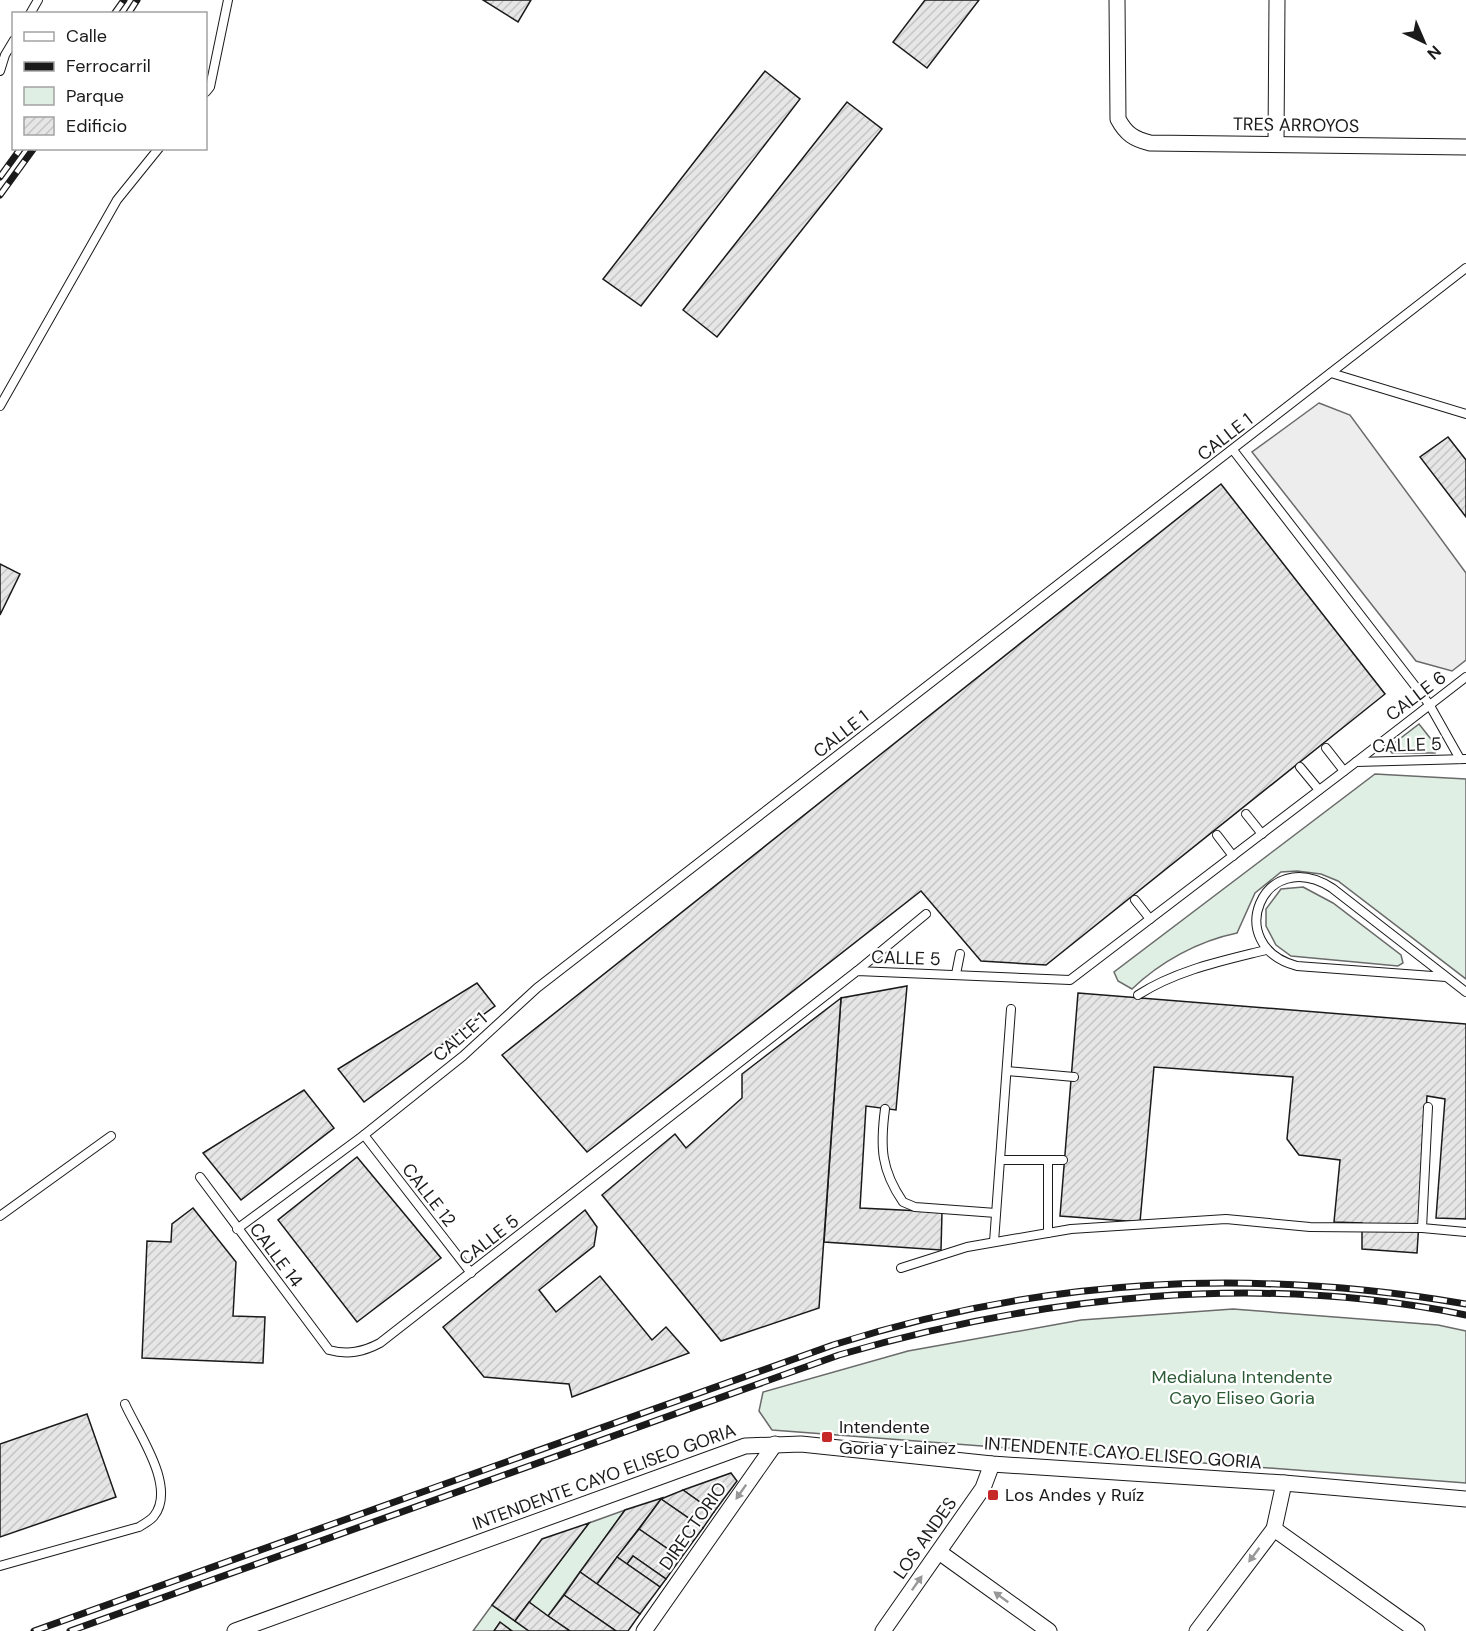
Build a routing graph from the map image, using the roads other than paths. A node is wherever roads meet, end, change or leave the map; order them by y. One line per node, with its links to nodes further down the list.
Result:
1 (228, 0): 6 (lane)
2 (1117, 0): 7 (street, TRES ARROYOS)
3 (1277, 0): 7 (street)
4 (12, 43): 5 (lane)
5 (0, 71)
6 (207, 91)
7 (1276, 143): 8 (street, TRES ARROYOS)
8 (1466, 147)
9 (157, 150): 12 (lane)
10 (1466, 268): 11 (lane, CALLE 1)
11 (1331, 373): 13 (lane); 14 (lane, CALLE 1)
12 (0, 406)
13 (1466, 414)
14 (1233, 450): 16 (lane); 42 (lane, CALLE 1)
15 (1466, 677): 16 (lane, CALLE 6)
16 (1429, 704): 18 (lane); 19 (lane, CALLE 6)
17 (1326, 748): 21 (lane)
18 (1463, 759): 19 (lane, CALLE 5)
19 (1356, 762): 21 (lane, CALLE 5)
20 (1300, 767): 22 (lane)
21 (1344, 771): 22 (lane, CALLE 5)
22 (1318, 790): 24 (lane, CALLE 5)
23 (1246, 814): 24 (lane)
24 (1262, 834): 26 (lane, CALLE 5)
25 (1217, 836): 26 (lane)
26 (1233, 856): 29 (lane, CALLE 5)
27 (1135, 900): 29 (lane)
28 (926, 914): 32 (lane)
29 (1150, 919): 33 (lane, CALLE 5)
30 (1266, 950): 34 (lane); 34 (lane); 36 (lane)
31 (960, 954): 33 (lane)
32 (857, 971): 33 (lane, CALLE 5); 56 (lane, CALLE 5)
33 (956, 974)
34 (1446, 977): 35 (lane)
35 (1466, 992)
36 (1138, 995)
37 (1011, 1009): 38 (lane)
38 (1007, 1071): 39 (lane); 44 (lane)
39 (1074, 1077)
40 (1428, 1107): 51 (lane)
41 (885, 1109): 48 (lane)
42 (364, 1135): 50 (lane, CALLE 1); 56 (lane, CALLE 12)
43 (111, 1136): 49 (lane)
44 (1000, 1160): 45 (lane); 48 (lane)
45 (1048, 1160): 46 (lane); 53 (lane)
46 (1063, 1160)
47 (200, 1178): 50 (lane, CALLE 14)
48 (996, 1214): 54 (lane)
49 (0, 1216)
50 (237, 1228): 57 (lane, CALLE 14)
51 (1422, 1228): 52 (lane); 53 (lane)
52 (1466, 1232)
53 (1048, 1233): 54 (lane)
54 (994, 1242): 55 (lane)
55 (901, 1268)
56 (471, 1273): 57 (lane, CALLE 5)
57 (329, 1350)
58 (125, 1404): 65 (lane)
59 (775, 1444): 60 (street, INTENDENTE CAYO ELISEO GORIA); 66 (street, INTENDENTE CAYO ELISEO GORIA); 68 (street, DIRECTORIO, one-way to 68)
60 (992, 1464): 61 (street, INTENDENTE CAYO ELISEO GORIA); 64 (street, LOS ANDES)
61 (1284, 1483): 62 (street, INTENDENTE CAYO ELISEO GORIA); 63 (street)
62 (1466, 1499)
63 (1274, 1529): 71 (street, one-way to 71); 72 (street)
64 (939, 1552): 69 (street, LOS ANDES, one-way to 64); 70 (street, one-way to 64)
65 (0, 1566)
66 (255, 1627): 67 (street, INTENDENTE CAYO ELISEO GORIA)
67 (235, 1631)
68 (644, 1631)
69 (884, 1631)
70 (1049, 1631)
71 (1197, 1631)
72 (1417, 1631)

